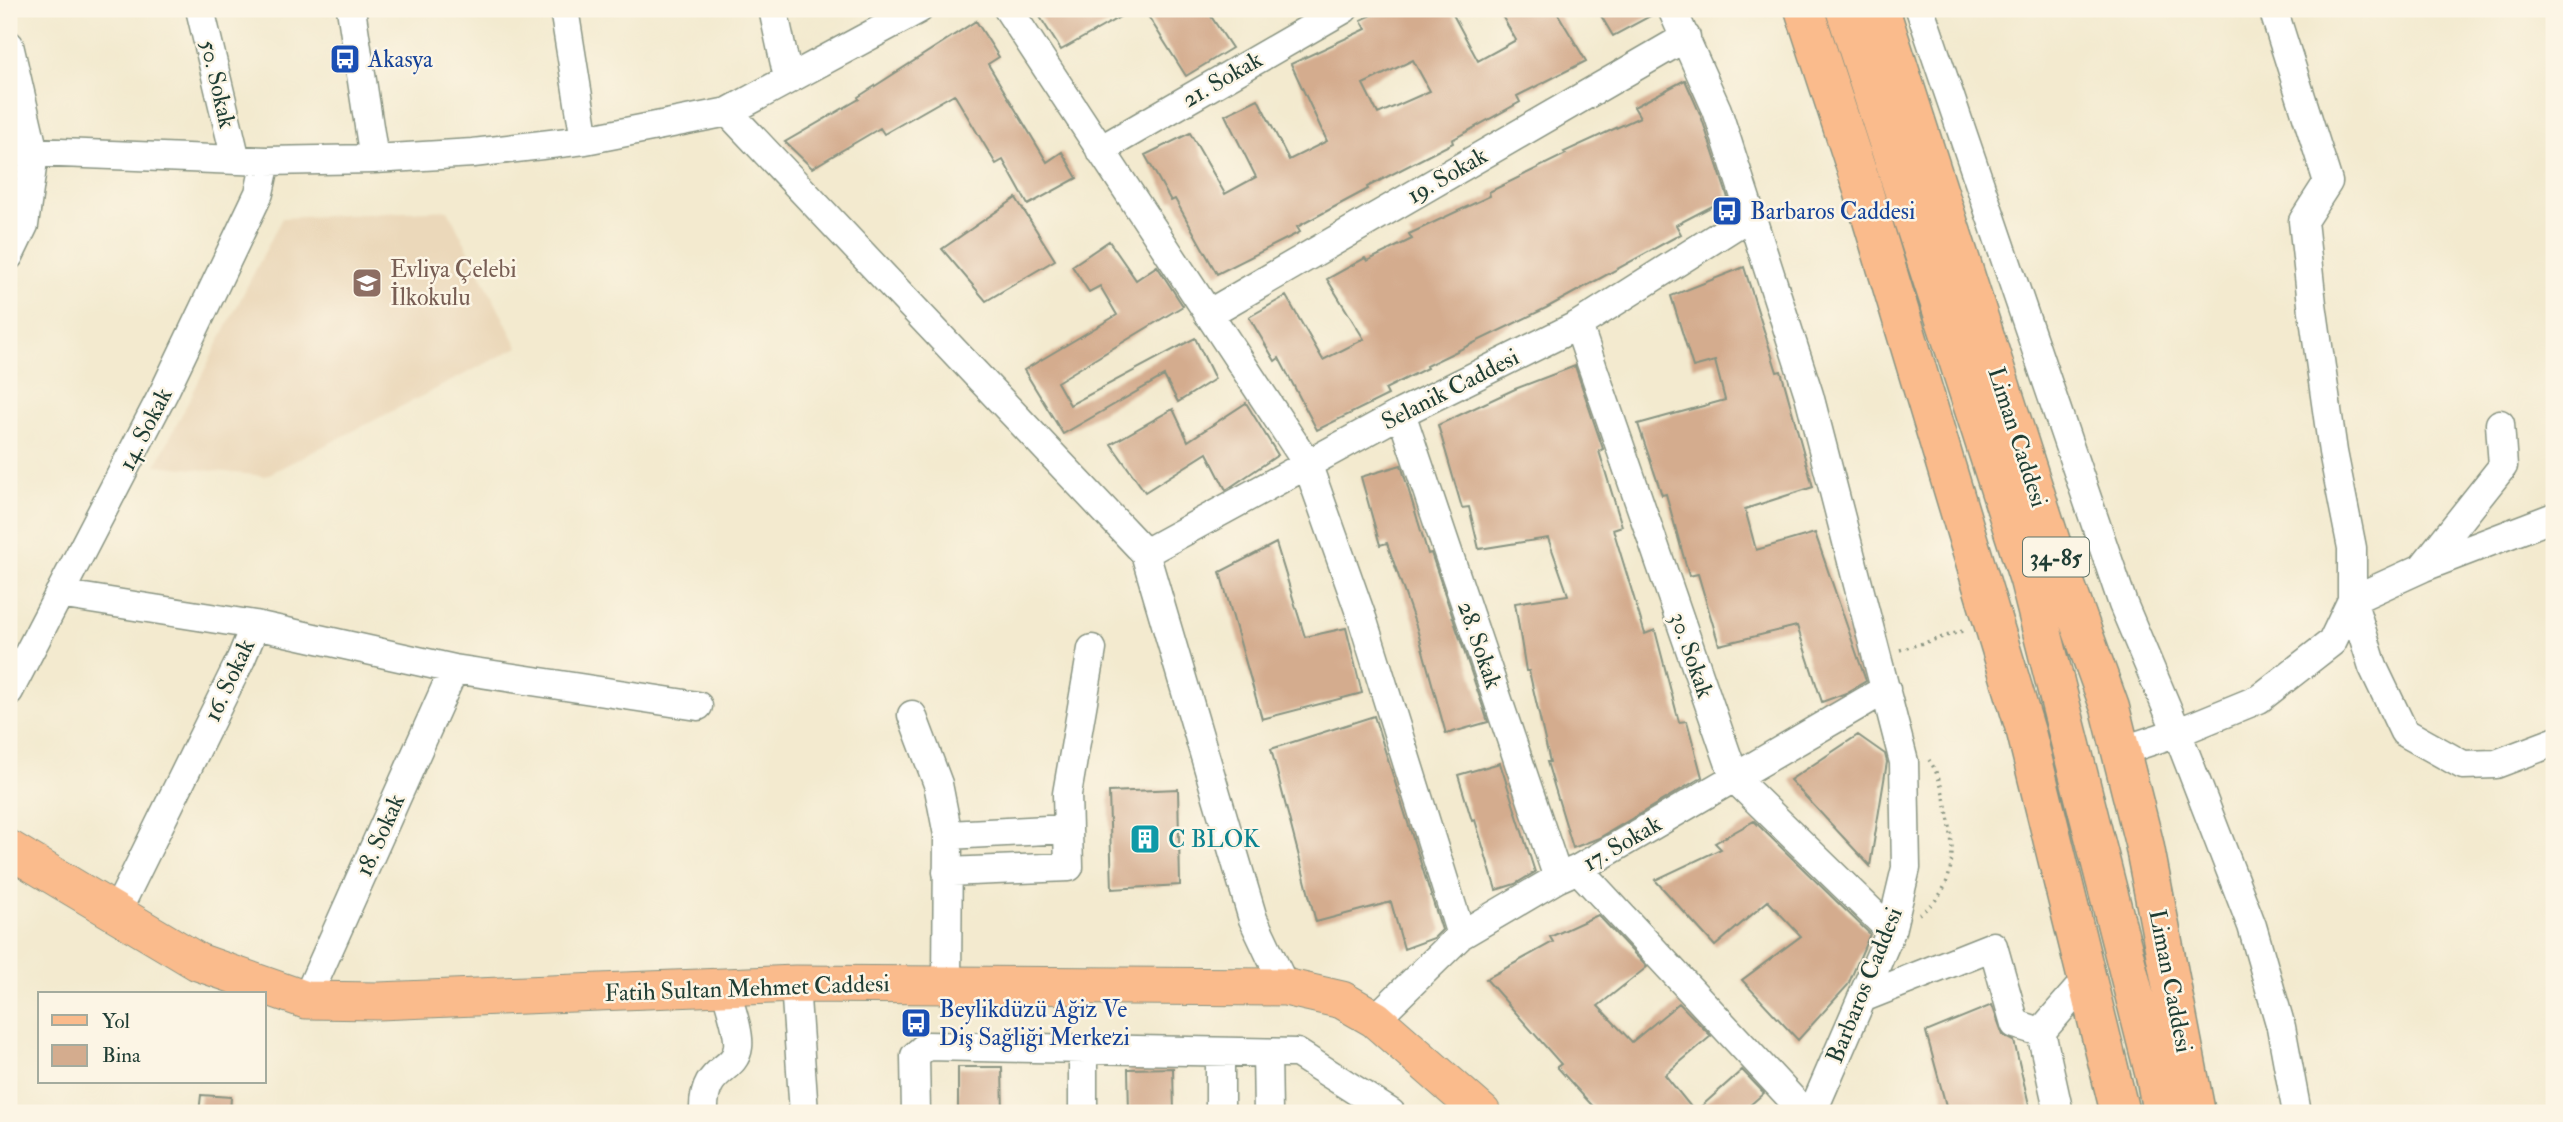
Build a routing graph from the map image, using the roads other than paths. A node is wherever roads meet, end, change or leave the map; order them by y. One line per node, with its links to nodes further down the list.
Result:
1 (200, 9): 22 (street, 50. Sokak)
2 (351, 9): 21 (street)
3 (564, 9): 18 (street)
4 (773, 9): 16 (street)
5 (919, 9): 16 (street)
6 (1007, 9): 19 (street)
7 (1344, 9): 19 (street, 21. Sokak)
8 (1672, 9): 14 (street, Barbaros Caddesi)
9 (1804, 9): 56 (highway)
10 (1845, 9): 80 (highway, Liman Caddesi / 34-85)
11 (1880, 9): 45 (highway, Liman Caddesi / 34-85)
12 (1920, 9): 43 (street)
13 (2273, 9): 35 (street)
14 (1686, 37): 24 (street, Barbaros Caddesi); 26 (street, 19. Sokak)
15 (9, 45): 20 (street)
16 (788, 78): 17 (street)
17 (728, 112): 18 (street); 32 (street)
18 (585, 140): 21 (street)
19 (1100, 150): 26 (street)
20 (22, 152): 22 (street); 25 (street)
21 (374, 159): 23 (street)
22 (236, 160): 23 (street)
23 (266, 161): 34 (street, 14. Sokak)
24 (1749, 216): 27 (street, Selanik Caddesi); 39 (street, Barbaros Caddesi)
25 (9, 256)
26 (1208, 314): 30 (street)
27 (1578, 326): 28 (street, Selanik Caddesi); 46 (street, 30. Sokak)
28 (1401, 413): 30 (street, Selanik Caddesi); 52 (street, 28. Sokak)
29 (2500, 424): 33 (street)
30 (1307, 463): 32 (street, Selanik Caddesi); 55 (street)
31 (2554, 517): 33 (street)
32 (1145, 553): 60 (street)
33 (2422, 568): 35 (street)
34 (59, 594): 36 (street, 16. Sokak); 40 (street, 14. Sokak)
35 (2353, 600): 43 (street); 44 (street)
36 (255, 625): 38 (street); 53 (street, 16. Sokak)
37 (1092, 649): 47 (street)
38 (454, 669): 41 (street); 62 (street, 18. Sokak)
39 (1886, 689): 46 (street, 17. Sokak); 54 (street, Barbaros Caddesi)
40 (9, 691)
41 (698, 706)
42 (912, 715): 48 (street)
43 (2177, 732): 45 (street); 83 (street)
44 (2554, 742)
45 (2121, 751): 49 (highway, Liman Caddesi / 34-85)
46 (1735, 779): 52 (street, 17. Sokak); 54 (street, 30. Sokak)
47 (1067, 829): 48 (street); 51 (street)
48 (948, 835): 51 (street)
49 (2144, 843): 81 (highway, Liman Caddesi / 34-85); 82 (highway)
50 (9, 849): 53 (main road, Fatih Sultan Mehmet Caddesi)
51 (947, 872): 58 (street)
52 (1568, 874): 55 (street, 17. Sokak); 76 (street, 28. Sokak)
53 (116, 913): 62 (main road, Fatih Sultan Mehmet Caddesi)
54 (1891, 931): 61 (street, Barbaros Caddesi)
55 (1461, 935): 63 (street, 17. Sokak)
56 (2087, 979): 64 (street); 79 (highway)
57 (795, 984): 58 (main road, Fatih Sultan Mehmet Caddesi); 59 (main road, Fatih Sultan Mehmet Caddesi); 69 (street)
58 (947, 984): 60 (main road, Fatih Sultan Mehmet Caddesi)
59 (725, 987): 62 (main road, Fatih Sultan Mehmet Caddesi); 68 (street)
60 (1286, 987): 63 (main road, Fatih Sultan Mehmet Caddesi)
61 (1862, 998): 64 (street); 77 (street, Barbaros Caddesi)
62 (306, 1000)
63 (1375, 1019): 75 (main road, Fatih Sultan Mehmet Caddesi)
64 (2041, 1032): 78 (street)
65 (1083, 1049): 66 (street); 70 (street); 71 (street)
66 (1220, 1052): 67 (street); 72 (street)
67 (1267, 1053): 73 (street); 74 (street)
68 (704, 1113)
69 (804, 1113)
70 (916, 1113)
71 (1083, 1113)
72 (1220, 1113)
73 (1268, 1113)
74 (1391, 1113)
75 (1482, 1113)
76 (1805, 1113)
77 (1812, 1113)
78 (2059, 1113)
79 (2120, 1113)
80 (2162, 1113)
81 (2196, 1113)
82 (2221, 1113)
83 (2297, 1113)

